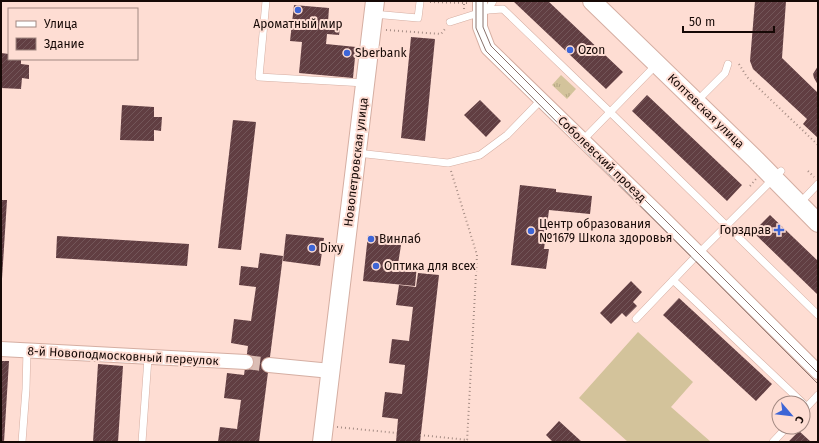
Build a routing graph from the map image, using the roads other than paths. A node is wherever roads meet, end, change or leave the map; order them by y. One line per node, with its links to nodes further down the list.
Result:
1 (266, 1): 10 (lane)
2 (493, 1): 6 (lane)
3 (592, 1): 8 (street, Коптевская улица)
4 (420, 2): 5 (lane)
5 (374, 7): 10 (street, Новопетровская улица)
6 (483, 8): 7 (lane); 11 (street, Соболевский проезд); 13 (lane)
7 (450, 22)
8 (657, 64): 12 (street, Коптевская улица); 13 (lane)
9 (728, 64): 12 (lane)
10 (365, 83): 15 (street, Новопетровская улица)
11 (542, 100): 14 (street, Соболевский проезд); 15 (lane)
12 (696, 102): 16 (street, Коптевская улица)
13 (610, 112): 14 (lane); 20 (lane)
14 (583, 140): 21 (street, Соболевский проезд)
15 (356, 153): 30 (street, Новопетровская улица)
16 (777, 175): 18 (street, Коптевская улица); 20 (lane)
17 (818, 184): 18 (lane)
18 (798, 204): 19 (street, Коптевская улица)
19 (818, 223)
20 (727, 226): 21 (lane); 23 (lane)
21 (698, 254): 22 (lane); 31 (street, Соболевский проезд)
22 (673, 280): 24 (lane); 32 (lane)
23 (818, 315)
24 (636, 319)
25 (1, 349): 26 (street, 8-й Новоподмосковный переулок)
26 (27, 350): 27 (street, 8-й Новоподмосковный переулок); 36 (lane)
27 (148, 358): 28 (street, 8-й Новоподмосковный переулок); 37 (lane)
28 (246, 362)
29 (269, 365): 30 (street)
30 (331, 371): 35 (street, Новопетровская улица)
31 (818, 372)
32 (791, 395)
33 (818, 395): 34 (lane)
34 (811, 403)
35 (323, 434)
36 (22, 442)
37 (142, 442)

